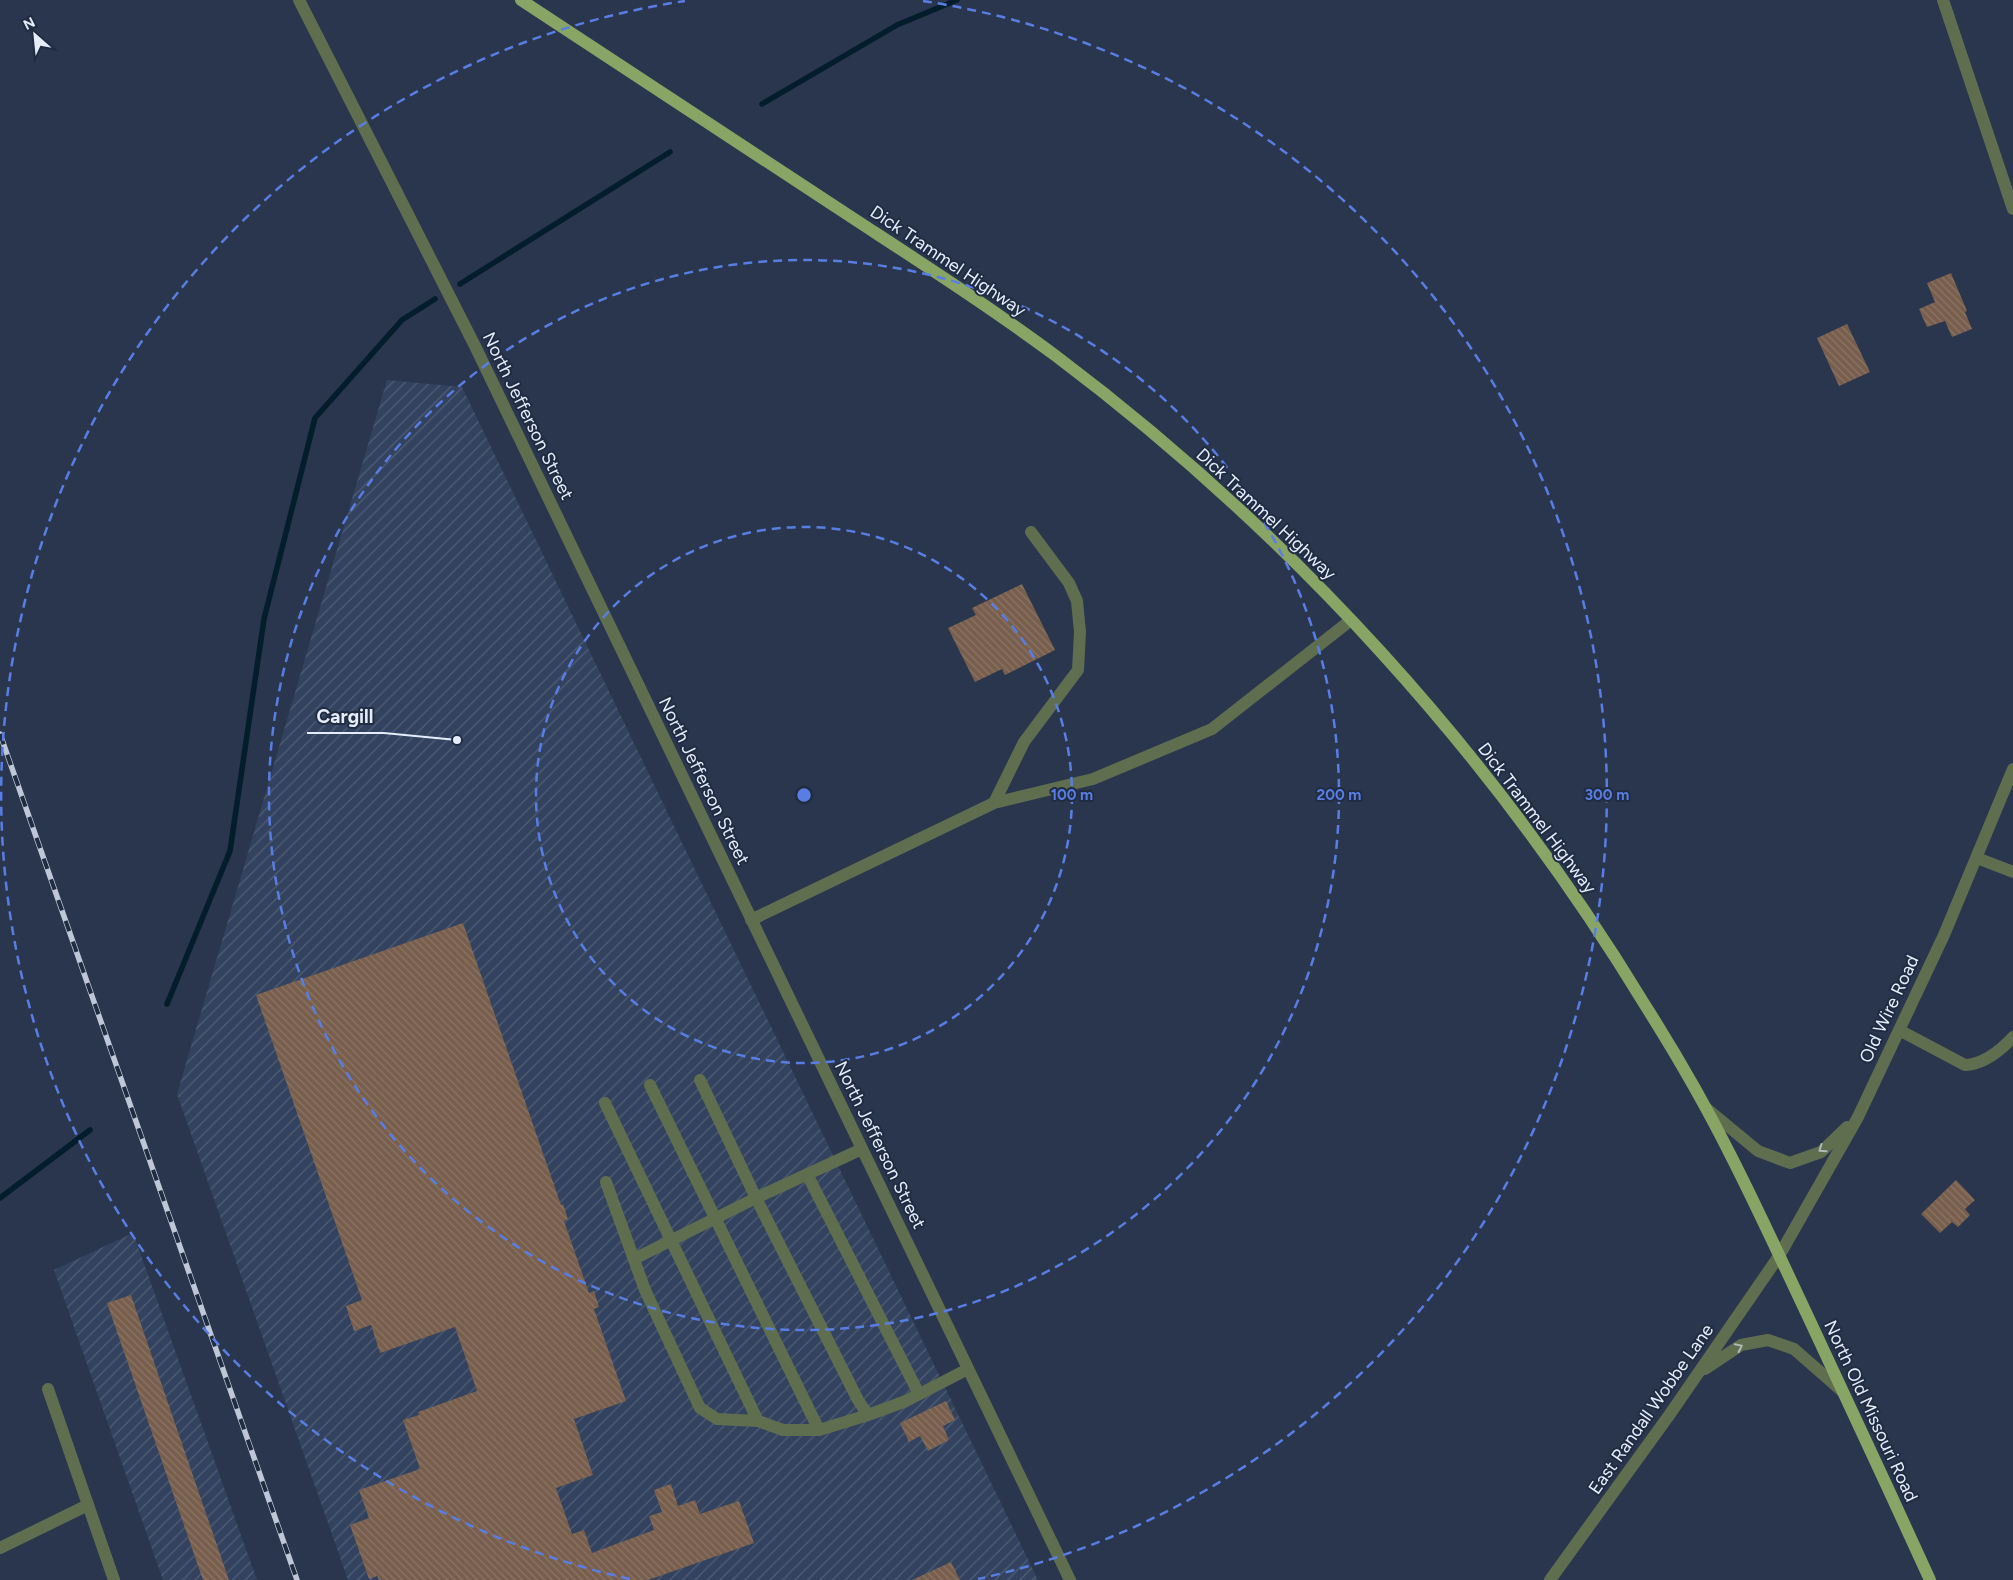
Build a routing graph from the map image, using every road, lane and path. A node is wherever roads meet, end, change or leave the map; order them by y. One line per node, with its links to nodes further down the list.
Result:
1 (299, 0): 11 (street, North Jefferson Street)
2 (521, 0): 6 (main road, Dick Trammel Highway)
3 (1943, 0): 4 (street)
4 (2013, 209)
5 (1031, 532): 8 (street)
6 (1351, 620): 8 (street); 17 (main road, Dick Trammel Highway)
7 (2013, 769): 9 (street, Old Wire Road)
8 (994, 803): 11 (street)
9 (1977, 858): 10 (street); 12 (street, Old Wire Road)
10 (2013, 872)
11 (752, 920): 19 (street, North Jefferson Street)
12 (1899, 1030): 13 (street); 18 (street, Old Wire Road)
13 (2013, 1037)
14 (700, 1080): 22 (street)
15 (650, 1084): 23 (street)
16 (605, 1103): 24 (street)
17 (1706, 1108): 18 (street, one-way to 17); 25 (main road, Dick Trammel Highway)
18 (1858, 1117): 25 (street, Old Wire Road)
19 (862, 1149): 20 (street); 27 (street, North Jefferson Street)
20 (807, 1174): 22 (street); 31 (street)
21 (606, 1182): 26 (street)
22 (756, 1198): 23 (street); 32 (street)
23 (715, 1218): 24 (street); 34 (street)
24 (671, 1240): 26 (street); 33 (street)
25 (1779, 1256): 28 (street, East Randall Wobbe Lane); 30 (main road, North Old Missouri Road)
26 (634, 1259): 33 (street)
27 (968, 1369): 31 (street); 38 (street, North Jefferson Street)
28 (1698, 1373): 30 (street, one-way to 30); 39 (street, East Randall Wobbe Lane)
29 (48, 1390): 35 (street)
30 (1842, 1391): 40 (main road, North Old Missouri Road)
31 (919, 1394): 32 (street)
32 (868, 1415): 34 (street)
33 (758, 1421): 34 (street)
34 (818, 1430)
35 (88, 1505): 36 (street); 37 (street)
36 (0, 1548)
37 (114, 1580)
38 (1070, 1580)
39 (1550, 1580)
40 (1930, 1580)

